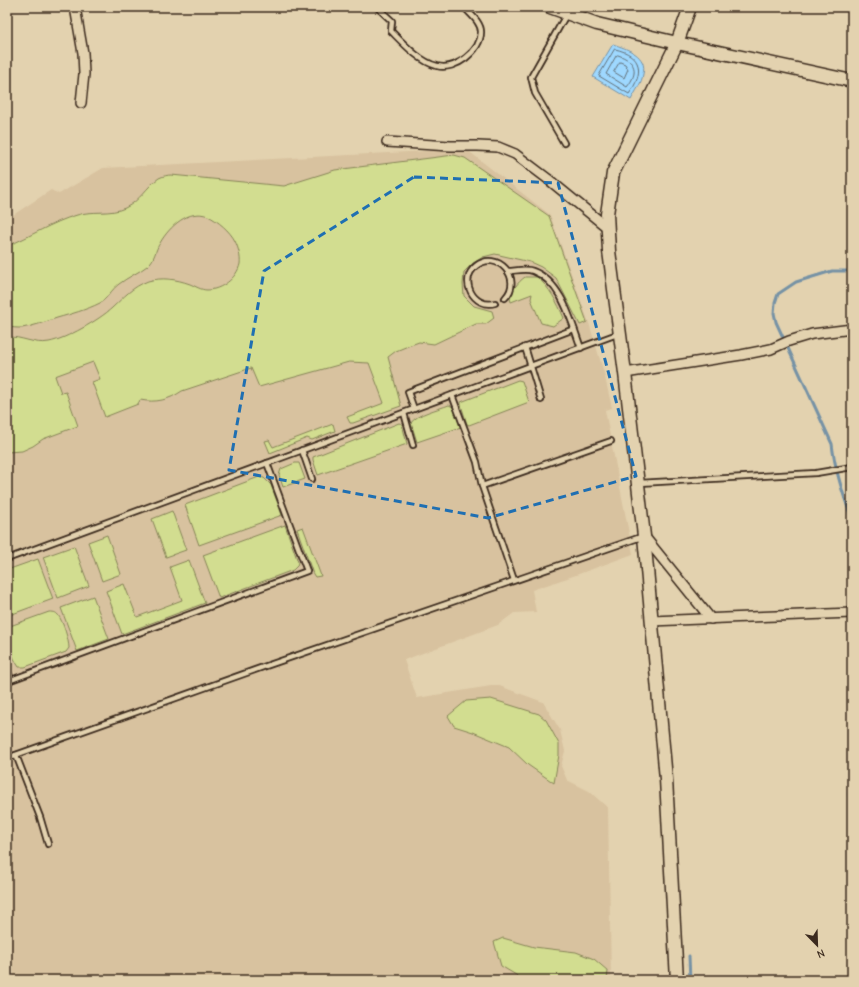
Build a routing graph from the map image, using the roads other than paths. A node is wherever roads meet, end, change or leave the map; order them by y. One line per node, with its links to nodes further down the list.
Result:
1 (75, 7): 9 (street)
2 (377, 7): 3 (lane)
3 (464, 7)
4 (550, 7): 6 (main road)
5 (690, 7): 7 (main road)
6 (567, 13): 7 (main road); 11 (lane)
7 (677, 44): 8 (main road); 12 (main road)
8 (852, 81)
9 (81, 102)
10 (387, 142): 12 (street)
11 (564, 143)
12 (608, 228): 18 (main road)
13 (508, 271): 14 (lane); 15 (lane); 16 (lane)
14 (505, 298)
15 (496, 303)
16 (574, 329): 19 (lane); 20 (lane)
17 (852, 329): 22 (street)
18 (620, 333): 20 (lane); 22 (main road)
19 (526, 347): 21 (lane); 25 (lane)
20 (581, 348): 21 (lane)
21 (531, 366): 23 (lane); 24 (lane)
22 (625, 373): 33 (main road)
23 (452, 395): 25 (lane); 34 (lane)
24 (541, 400)
25 (414, 409): 26 (lane)
26 (404, 413): 28 (lane); 29 (lane)
27 (611, 441): 34 (lane)
28 (413, 445)
29 (302, 450): 30 (lane); 32 (lane)
30 (268, 463): 36 (lane); 41 (lane)
31 (852, 467): 33 (lane)
32 (312, 479)
33 (638, 483): 35 (main road)
34 (482, 486): 37 (lane)
35 (644, 536): 37 (lane); 39 (street); 40 (main road)
36 (7, 559)
37 (514, 580): 42 (lane)
38 (852, 613): 39 (street)
39 (711, 619): 40 (street)
40 (652, 621): 45 (main road)
41 (7, 669)
42 (16, 755): 43 (lane); 44 (lane)
43 (7, 758)
44 (48, 844)
45 (677, 980)

